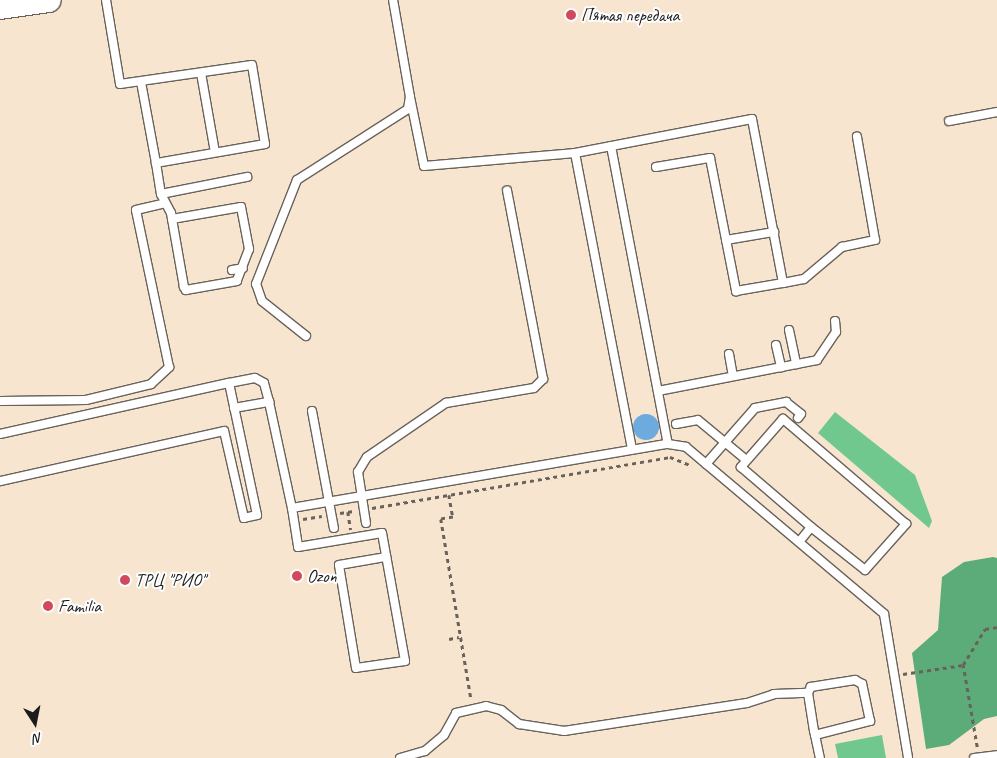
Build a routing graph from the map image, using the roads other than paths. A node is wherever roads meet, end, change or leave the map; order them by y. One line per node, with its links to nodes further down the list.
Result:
1 (50, 0): 4 (main road)
2 (106, 0): 6 (lane)
3 (393, 0): 7 (lane)
4 (0, 7)
5 (201, 72): 6 (lane); 12 (lane); 12 (lane)
6 (141, 82): 14 (lane)
7 (410, 97): 13 (lane); 28 (lane)
8 (997, 112): 9 (lane)
9 (949, 121)
10 (857, 138): 25 (lane)
11 (612, 146): 13 (lane); 21 (lane); 35 (lane)
12 (215, 152): 14 (lane)
13 (574, 153): 45 (lane)
14 (156, 163): 18 (lane)
15 (656, 167): 22 (lane)
16 (248, 177): 18 (lane)
17 (507, 190): 49 (lane)
18 (161, 194): 19 (lane)
19 (163, 204): 20 (lane); 36 (lane)
20 (172, 219): 23 (lane); 23 (lane)
21 (774, 232): 22 (lane); 25 (lane)
22 (726, 240): 25 (lane)
23 (243, 268): 24 (lane)
24 (232, 270)
25 (783, 283)
26 (835, 321): 31 (lane)
27 (789, 330): 31 (lane)
28 (306, 336)
29 (776, 345): 32 (lane)
30 (729, 354): 33 (lane)
31 (796, 364): 32 (lane)
32 (782, 367): 33 (lane)
33 (733, 376): 35 (lane)
34 (229, 383): 37 (lane); 38 (lane); 42 (lane)
35 (658, 391): 44 (lane)
36 (0, 401)
37 (270, 402): 38 (lane); 51 (lane)
38 (234, 408): 48 (lane)
39 (312, 411): 50 (lane)
40 (798, 418): 43 (lane)
41 (676, 424): 43 (lane)
42 (0, 434)
43 (725, 442): 46 (lane); 47 (lane)
44 (668, 444): 45 (lane); 47 (lane)
45 (632, 450): 49 (lane)
46 (744, 458)
47 (706, 464): 55 (lane)
48 (0, 481)
49 (361, 497): 50 (lane); 52 (lane)
50 (328, 502): 51 (lane); 54 (lane)
51 (292, 508): 56 (lane)
52 (366, 523)
53 (811, 527): 53 (lane); 55 (lane)
54 (334, 528)
55 (799, 542): 62 (lane)
56 (386, 557): 56 (lane)
57 (808, 693): 58 (lane); 58 (lane); 60 (lane)
58 (815, 735): 61 (lane)
59 (997, 755): 63 (lane)
60 (400, 758)
61 (820, 758)
62 (908, 758)
63 (976, 758)

